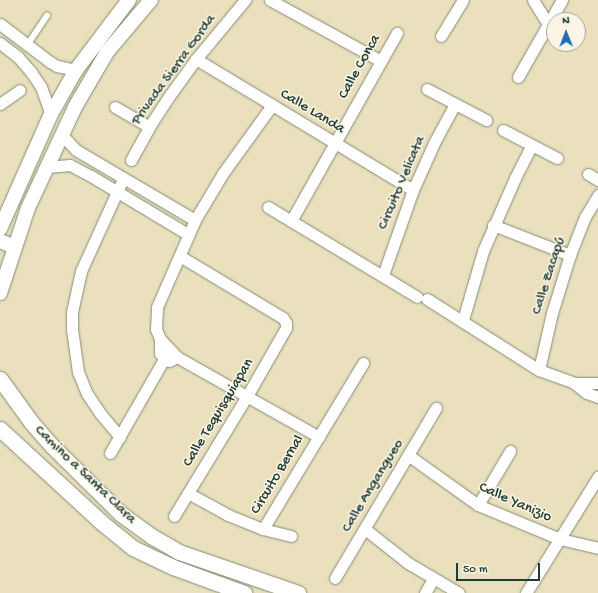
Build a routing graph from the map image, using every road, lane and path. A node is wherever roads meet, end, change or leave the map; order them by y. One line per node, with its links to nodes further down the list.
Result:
1 (129, 0): 17 (street)
2 (151, 0): 18 (street)
3 (246, 0): 19 (street, Privada Sierra Gorda)
4 (270, 0): 20 (street)
5 (463, 0): 14 (street)
6 (533, 0): 10 (street)
7 (562, 0): 8 (street)
8 (555, 12)
9 (47, 16): 16 (lane)
10 (546, 21)
11 (0, 24): 16 (street)
12 (546, 28): 22 (street)
13 (397, 33): 20 (street, Calle Conca)
14 (441, 36)
15 (0, 43): 29 (street)
16 (28, 44): 21 (street)
17 (95, 44): 18 (street); 21 (street)
18 (107, 52): 33 (street)
19 (196, 59): 27 (street, Calle Landa); 31 (street, Privada Sierra Gorda)
20 (381, 61): 34 (street, Calle Conca)
21 (76, 70): 29 (street)
22 (518, 77)
23 (427, 89): 26 (street)
24 (20, 90): 25 (street)
25 (0, 104)
26 (455, 104): 30 (street); 44 (street, Circuito Velicata)
27 (272, 105): 34 (street, Calle Landa); 50 (street)
28 (114, 107): 31 (street)
29 (51, 114): 47 (street)
30 (486, 120)
31 (149, 128): 38 (street, Privada Sierra Gorda)
32 (503, 130): 35 (street)
33 (61, 134): 36 (street); 40 (street)
34 (335, 143): 44 (street, Calle Landa); 51 (street, Calle Conca)
35 (532, 145): 37 (street); 52 (street)
36 (76, 150): 39 (street); 42 (street)
37 (557, 158)
38 (131, 160)
39 (70, 165): 40 (street); 45 (street)
40 (46, 167): 49 (street)
41 (588, 174): 43 (street)
42 (122, 178): 45 (street); 50 (street)
43 (598, 180)
44 (413, 190): 59 (street, Circuito Velicata)
45 (116, 191): 54 (street); 74 (street)
46 (598, 195): 57 (street, Calle Zacapú)
47 (10, 207): 49 (street); 53 (street)
48 (268, 207): 51 (street)
49 (26, 213): 56 (street)
50 (195, 220): 54 (street)
51 (291, 220): 59 (street)
52 (493, 225): 57 (street); 61 (street)
53 (0, 229)
54 (189, 235): 58 (street)
55 (0, 240): 56 (street)
56 (15, 247): 60 (street)
57 (570, 255): 66 (street, Calle Zacapú)
58 (180, 256): 62 (street); 70 (street, Calle Tequisquiapan)
59 (383, 276): 61 (street)
60 (0, 293)
61 (463, 320): 66 (street)
62 (160, 338): 63 (street); 64 (street)
63 (177, 357): 64 (street); 70 (street)
64 (164, 359): 74 (street)
65 (363, 363): 75 (street, Circuito Bernal)
66 (539, 370): 68 (street)
67 (0, 379): 91 (main road, Camino a Santa Clara)
68 (574, 383): 69 (street); 71 (street)
69 (598, 383)
70 (247, 396): 75 (street); 80 (street, Calle Tequisquiapan)
71 (598, 397)
72 (436, 408): 78 (street, Calle Angangueo)
73 (0, 429): 90 (main road, Camino a Santa Clara)
74 (120, 437): 77 (street)
75 (319, 437): 84 (street, Circuito Bernal)
76 (510, 451): 81 (street)
77 (110, 453)
78 (408, 455): 81 (street, Calle Yanizio); 83 (street, Calle Angangueo)
79 (598, 477): 86 (street)
80 (188, 493): 82 (street, Calle Tequisquiapan); 84 (street, Circuito Bernal)
81 (478, 505): 86 (street, Calle Yanizio)
82 (174, 516)
83 (365, 528): 88 (street, Calle Angangueo); 89 (street)
84 (263, 529): 85 (street, Circuito Bernal)
85 (291, 536)
86 (560, 539): 87 (street, Calle Yanizio); 94 (street)
87 (598, 548)
88 (335, 578)
89 (433, 579): 92 (street); 93 (street)
90 (244, 593)
91 (298, 593)
92 (425, 593)
93 (460, 593)
94 (526, 593)

